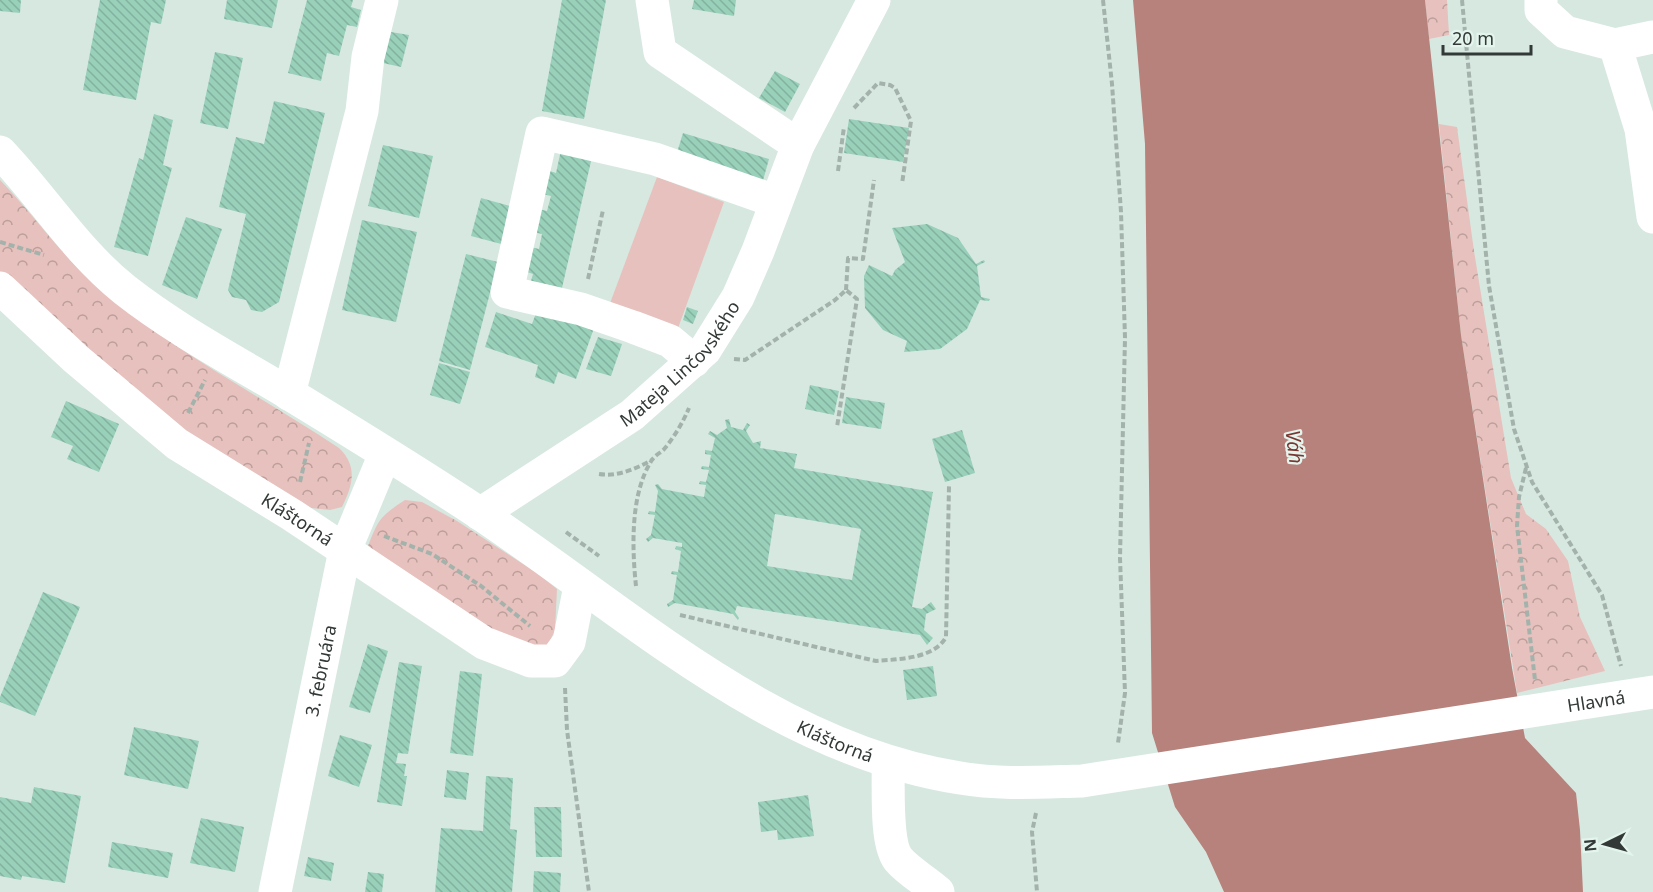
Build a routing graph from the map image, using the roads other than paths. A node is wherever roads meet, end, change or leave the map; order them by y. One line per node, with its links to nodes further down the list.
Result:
1 (382, 0): 13 (street)
2 (652, 0): 7 (street)
3 (874, 0): 7 (street, Mateja Linčovského)
4 (1541, 0): 6 (street)
5 (1653, 37): 6 (street)
6 (1615, 45): 10 (street)
7 (798, 145): 9 (street, Mateja Linčovského)
8 (0, 152): 13 (street, Kláštorná)
9 (775, 201): 12 (street, Mateja Linčovského); 12 (street)
10 (1653, 217)
11 (0, 288): 16 (street, Kláštorná)
12 (700, 356): 15 (street, Mateja Linčovského)
13 (289, 394): 14 (street, Kláštorná)
14 (385, 454): 15 (street, Kláštorná); 16 (street, 3. februára)
15 (480, 514): 17 (street, Kláštorná)
16 (350, 538): 17 (street, Kláštorná); 21 (street, 3. februára)
17 (580, 586): 19 (street, Kláštorná)
18 (1640, 694): 20 (street, Hlavná)
19 (888, 762): 20 (street, Kláštorná); 22 (street)
20 (1122, 776)
21 (275, 892)
22 (938, 892)

